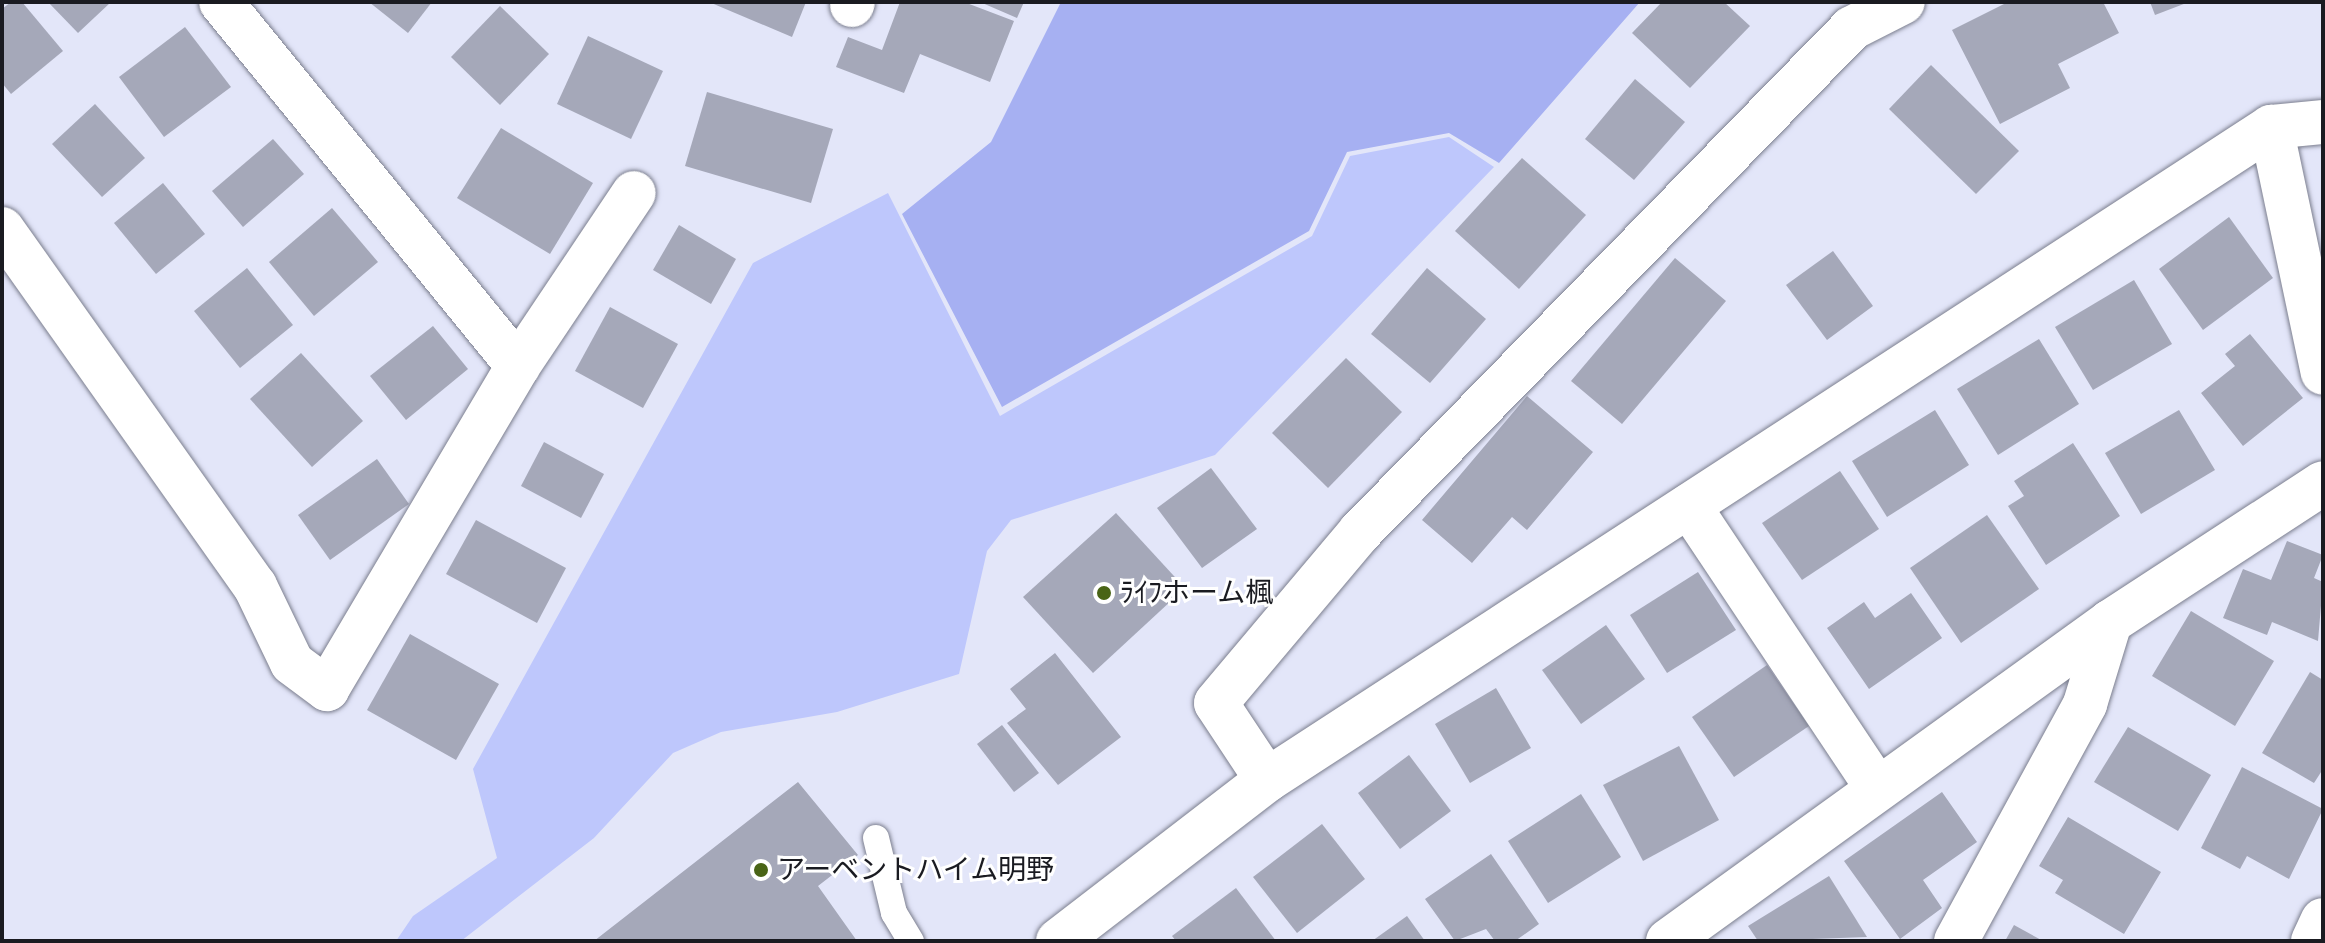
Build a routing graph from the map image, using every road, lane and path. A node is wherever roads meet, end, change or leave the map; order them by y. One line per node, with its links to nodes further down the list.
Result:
1 (221, 2): 7 (street)
2 (1903, 2): 12 (street)
3 (2323, 122): 4 (street)
4 (2271, 127): 8 (street); 10 (street)
5 (634, 193): 7 (street)
6 (2, 229): 7 (street)
7 (518, 366)
8 (2323, 373)
9 (2323, 483): 11 (street)
10 (1689, 506): 12 (street); 13 (street)
11 (2110, 622): 13 (street); 19 (street)
12 (1267, 780): 17 (street)
13 (1878, 789): 18 (street)
14 (876, 838): 16 (lane)
15 (2323, 920): 20 (street)
16 (911, 941)
17 (1058, 941)
18 (1668, 941)
19 (1956, 941)
20 (2313, 941)

